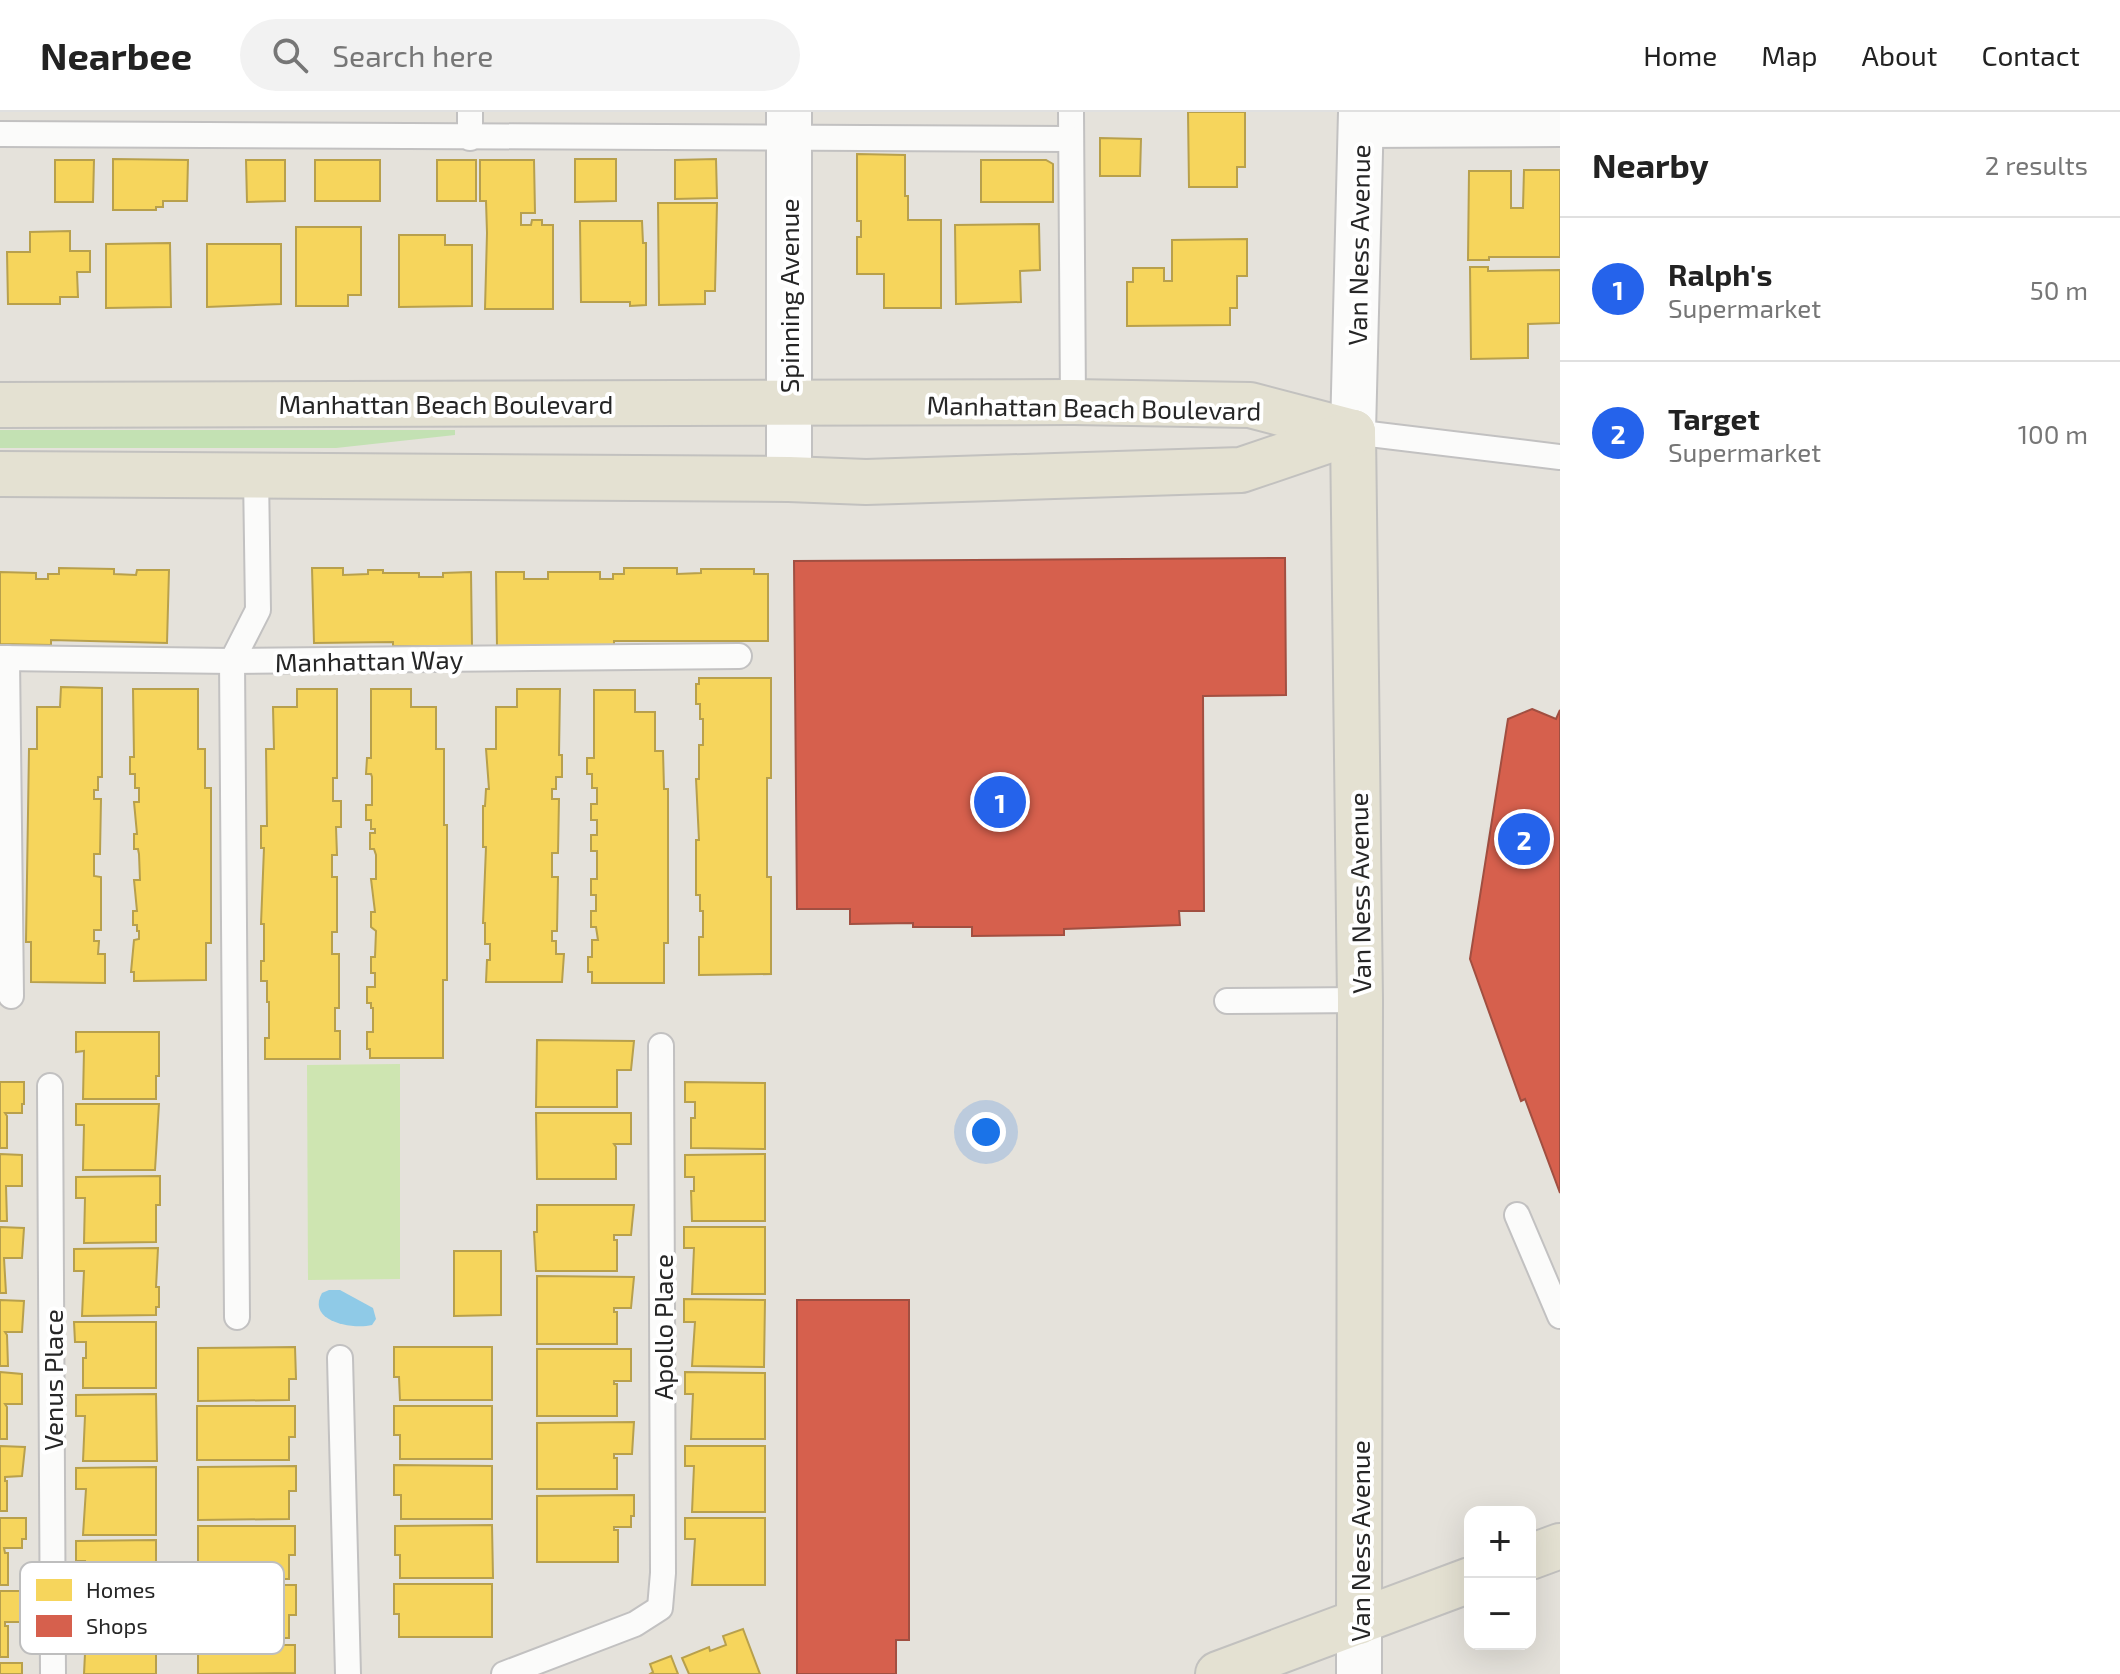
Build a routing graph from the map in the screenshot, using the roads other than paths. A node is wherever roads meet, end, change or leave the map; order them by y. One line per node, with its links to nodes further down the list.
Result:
1 (470, 112): 7 (lane)
2 (1071, 112): 8 (lane)
3 (1361, 118): 4 (street); 12 (street, Van Ness Avenue)
4 (1560, 124)
5 (789, 125): 7 (lane); 8 (lane); 10 (street, Spinning Avenue)
6 (0, 134): 7 (lane)
7 (470, 138)
8 (1071, 139): 9 (lane)
9 (1073, 402): 10 (main road, Manhattan Beach Boulevard); 12 (main road, Manhattan Beach Boulevard)
10 (787, 403): 11 (main road, Manhattan Beach Boulevard); 16 (street, Spinning Avenue)
11 (0, 405)
12 (1353, 432): 13 (lane); 16 (main road, Manhattan Beach Boulevard); 21 (main road, Van Ness Avenue)
13 (1560, 457)
14 (0, 474): 15 (main road, Manhattan Beach Boulevard)
15 (256, 475): 16 (main road, Manhattan Beach Boulevard); 19 (lane)
16 (789, 479)
17 (739, 656): 19 (lane, Manhattan Way)
18 (4, 658): 19 (lane, Manhattan Way); 20 (lane)
19 (232, 661): 27 (lane)
20 (11, 996)
21 (1360, 1000): 22 (lane); 33 (main road, Van Ness Avenue)
22 (1227, 1001)
23 (661, 1046): 37 (lane, Apollo Place)
24 (50, 1086): 31 (lane, Venus Place)
25 (1517, 1215): 26 (lane)
26 (1560, 1316)
27 (237, 1317)
28 (340, 1358): 36 (lane)
29 (1560, 1546): 30 (main road)
30 (1536, 1555)
31 (52, 1562)
32 (1464, 1582): 33 (main road)
33 (1359, 1622): 38 (main road); 39 (street, Van Ness Avenue)
34 (53, 1654): 35 (lane, Venus Place)
35 (53, 1674)
36 (348, 1674)
37 (504, 1674)
38 (1218, 1674)
39 (1359, 1674)

